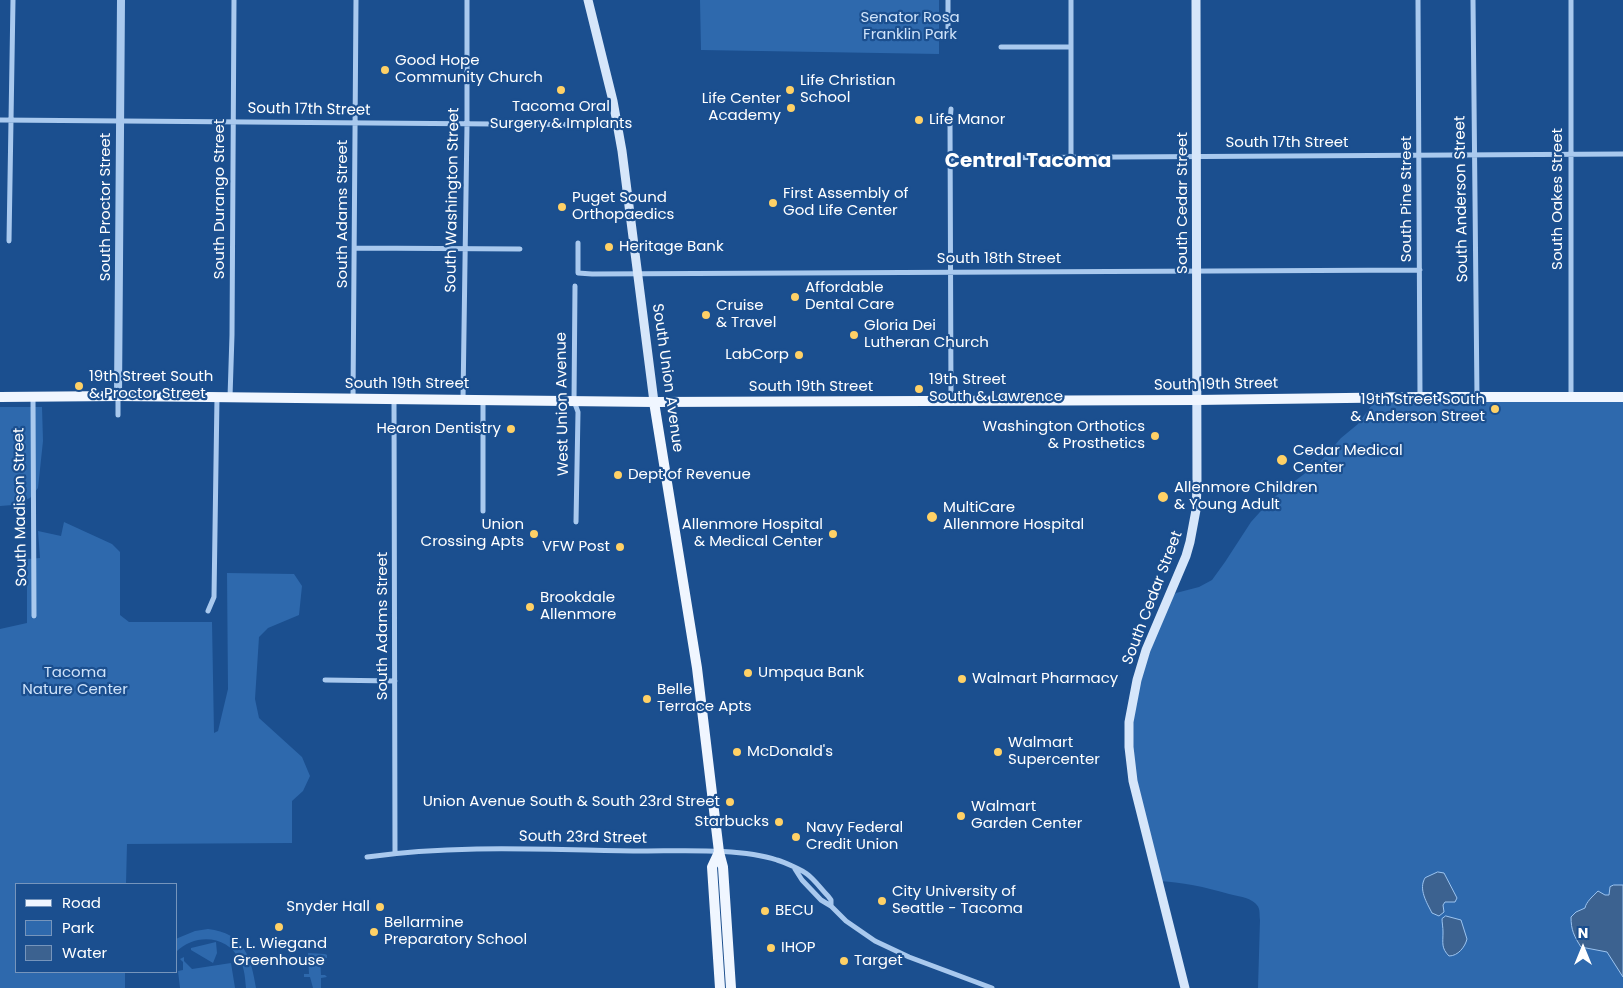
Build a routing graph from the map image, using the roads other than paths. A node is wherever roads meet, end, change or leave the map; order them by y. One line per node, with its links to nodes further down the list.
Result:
1 (13, 0): 18 (street)
2 (121, 0): 19 (street, South Proctor Street)
3 (234, 0): 20 (street, South Durango Street)
4 (356, 0): 21 (street, South Adams Street)
5 (467, 0): 22 (street, South Washington Street)
6 (588, 0): 23 (main road, South Union Avenue)
7 (948, 0): 13 (street)
8 (1072, 0): 14 (street)
9 (1196, 0): 28 (main road, South Cedar Street)
10 (1418, 0): 26 (street, South Pine Street)
11 (1473, 0): 27 (street, South Anderson Street)
12 (1571, 0): 24 (street, South Oakes Street)
13 (948, 36)
14 (1071, 46): 15 (street); 29 (street)
15 (1001, 47)
16 (951, 109): 30 (street)
17 (0, 120): 18 (street, South 17th Street)
18 (12, 120): 19 (street, South 17th Street); 31 (street)
19 (120, 120): 20 (street, South 17th Street); 41 (street, South Proctor Street)
20 (232, 122): 21 (street, South 17th Street); 47 (street, South Durango Street)
21 (356, 124): 22 (street, South 17th Street); 33 (street, South Adams Street)
22 (467, 125): 23 (street, South 17th Street); 34 (street, South Washington Street)
23 (618, 125): 39 (main road, South Union Avenue)
24 (1570, 154): 25 (street, South 17th Street); 27 (street, South 17th Street); 45 (street, South Oakes Street)
25 (1623, 154)
26 (1420, 155): 27 (street, South 17th Street); 28 (street, South 17th Street); 36 (street, South Pine Street)
27 (1474, 155): 48 (street, South Anderson Street)
28 (1197, 156): 29 (street, South 17th Street); 37 (main road, South Cedar Street)
29 (1071, 157): 30 (street, South 17th Street)
30 (950, 158): 38 (street)
31 (9, 241)
32 (578, 243): 39 (street, South 18th Street)
33 (355, 248): 34 (street); 50 (street, South Adams Street)
34 (465, 249): 35 (street); 52 (street, South Washington Street)
35 (520, 249)
36 (1420, 270): 37 (street, South 18th Street); 44 (street, South Pine Street)
37 (1197, 271): 38 (street, South 18th Street); 54 (main road, South Cedar Street)
38 (951, 272): 39 (street, South 18th Street); 56 (street)
39 (637, 273): 57 (main road, South Union Avenue)
40 (575, 286): 55 (street, West Union Avenue)
41 (118, 396): 43 (main road, South 19th Street); 46 (main road, South 19th Street); 58 (street, South Proctor Street)
42 (0, 397): 46 (main road, South 19th Street)
43 (218, 397): 47 (main road, South 19th Street); 61 (street)
44 (1420, 397): 48 (main road, South 19th Street); 54 (main road, South 19th Street)
45 (1571, 397): 48 (main road, South 19th Street); 49 (main road, South 19th Street)
46 (32, 398): 62 (street, South Madison Street)
47 (230, 398): 50 (main road, South 19th Street)
48 (1477, 398)
49 (1623, 398)
50 (353, 399): 51 (main road, South 19th Street)
51 (394, 400): 52 (main road, South 19th Street); 64 (street, South Adams Street)
52 (464, 400): 53 (main road, South 19th Street)
53 (483, 400): 55 (main road, South 19th Street); 59 (street)
54 (1196, 400): 56 (main road, South 19th Street); 73 (main road, South Cedar Street)
55 (574, 401): 57 (main road, South 19th Street); 60 (street, West Union Avenue)
56 (951, 401): 57 (main road, South 19th Street)
57 (654, 402): 65 (main road, South Union Avenue)
58 (118, 415)
59 (483, 512)
60 (576, 522)
61 (208, 611)
62 (34, 616)
63 (325, 680): 64 (street)
64 (395, 680): 66 (street, South Adams Street)
65 (719, 852): 66 (street, South 23rd Street); 68 (street, South 23rd Street); 70 (main road, South Union Avenue); 71 (main road, South Union Avenue)
66 (394, 853): 67 (street, South 23rd Street)
67 (367, 857)
68 (796, 869): 69 (street, South 23rd Street); 69 (street, South 23rd Street)
69 (831, 906): 72 (street, South 23rd Street)
70 (720, 988)
71 (731, 988)
72 (992, 988)
73 (1185, 988)

